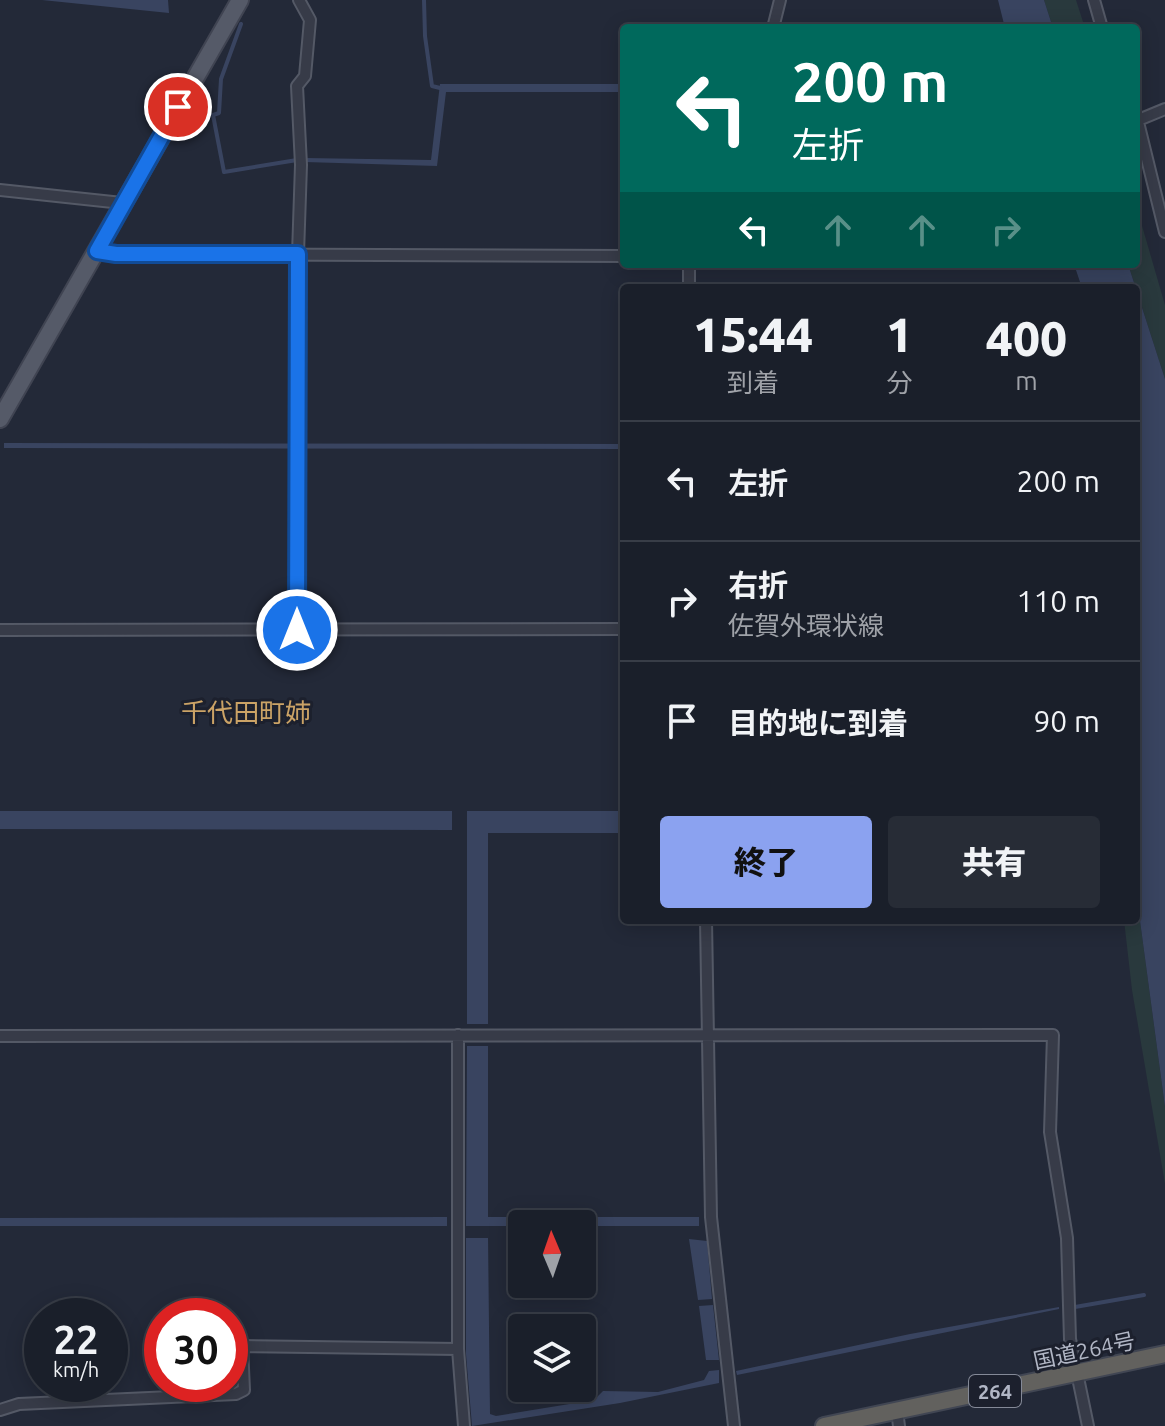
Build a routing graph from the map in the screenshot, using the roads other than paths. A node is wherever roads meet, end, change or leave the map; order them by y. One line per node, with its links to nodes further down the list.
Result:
1 (240, 0): 11 (main road)
2 (299, 0): 14 (street)
3 (780, 0): 5 (street)
4 (1094, 0): 6 (street)
5 (774, 24)
6 (1101, 24)
7 (1165, 109): 8 (street)
8 (1140, 117)
9 (1140, 130): 12 (street)
10 (0, 190): 11 (street)
11 (122, 203): 13 (main road)
12 (1165, 232)
13 (97, 251): 14 (street); 16 (main road)
14 (298, 254): 15 (street); 19 (street)
15 (620, 256)
16 (0, 419)
17 (620, 629): 19 (street)
18 (0, 630): 19 (street)
19 (297, 630)
20 (706, 924): 22 (street)
21 (458, 1035): 22 (street); 23 (street); 24 (street)
22 (708, 1035): 26 (street); 30 (street)
23 (0, 1036)
24 (458, 1349): 27 (street); 29 (street)
25 (1165, 1354): 26 (highway, 国道264号 / 264)
26 (1077, 1375): 28 (highway, 国道264号 / 264); 32 (street)
27 (0, 1410)
28 (898, 1419): 31 (highway, 国道264号 / 264)
29 (464, 1426)
30 (734, 1426)
31 (824, 1426)
32 (1088, 1426)

